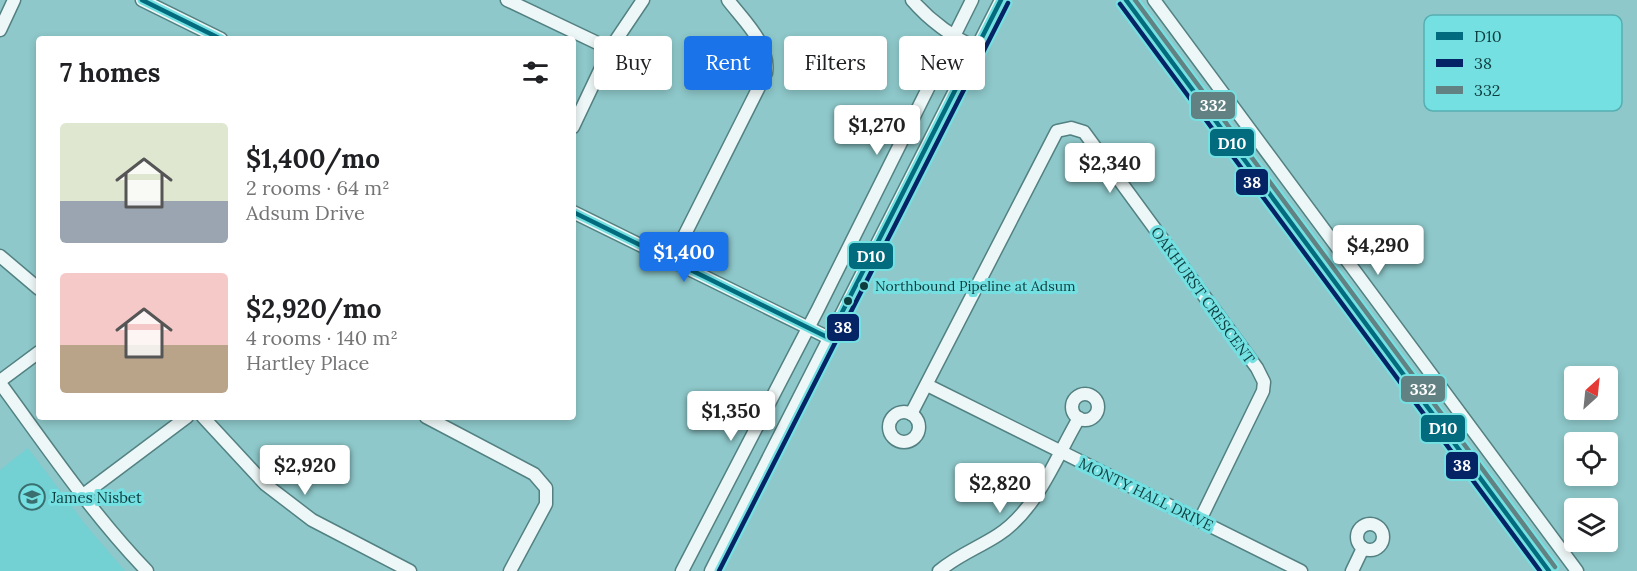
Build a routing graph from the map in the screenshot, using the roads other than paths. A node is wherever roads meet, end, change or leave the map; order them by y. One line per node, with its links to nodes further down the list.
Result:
1 (14, 0): 12 (street)
2 (142, 0): 11 (street)
3 (507, 0): 18 (street)
4 (643, 0): 14 (street)
5 (728, 0): 25 (street)
6 (912, 0): 15 (street)
7 (972, 0): 16 (street)
8 (1001, 0): 17 (street)
9 (1126, 0): 49 (street)
10 (1154, 0): 50 (street)
11 (161, 4): 13 (street)
12 (0, 30)
13 (216, 36)
14 (619, 36)
15 (952, 36)
16 (954, 36)
17 (982, 36)
18 (594, 41)
19 (594, 83): 22 (street)
20 (926, 90): 27 (street)
21 (955, 90): 28 (street)
22 (576, 121)
23 (576, 213): 25 (street)
24 (0, 256): 26 (street)
25 (672, 260): 27 (street)
26 (36, 286)
27 (807, 327): 28 (street); 44 (street)
28 (829, 338): 45 (street)
29 (36, 354): 30 (street)
30 (0, 382): 38 (street)
31 (927, 386): 32 (street, OAKHURST CRESCENT); 37 (street, MONTY HALL DRIVE); 39 (street, OAKHURST CRESCENT)
32 (911, 414)
33 (1078, 418): 37 (street)
34 (183, 420): 38 (street)
35 (206, 420): 42 (street)
36 (432, 420): 43 (street)
37 (1059, 452): 39 (street, MONTY HALL DRIVE); 46 (street)
38 (83, 495): 41 (street)
39 (1200, 520): 47 (street, MONTY HALL DRIVE)
40 (1363, 548): 48 (street)
41 (147, 571)
42 (410, 571)
43 (510, 571)
44 (682, 571)
45 (711, 571)
46 (939, 571)
47 (1301, 571)
48 (1352, 571)
49 (1549, 571)
50 (1577, 571)

